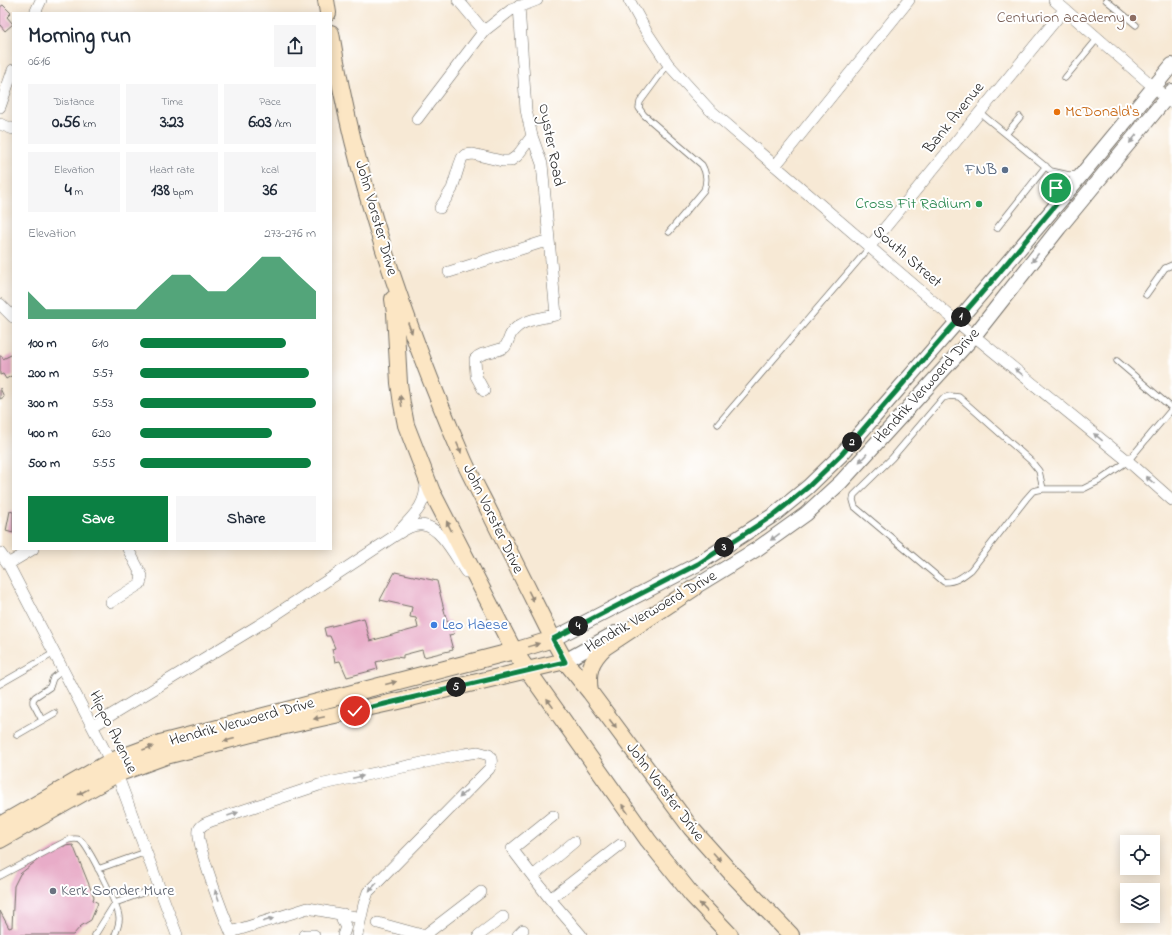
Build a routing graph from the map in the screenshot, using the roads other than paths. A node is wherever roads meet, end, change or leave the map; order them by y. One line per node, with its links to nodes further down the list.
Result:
1 (41, 0): 11 (street)
2 (321, 0): 12 (main road)
3 (326, 0): 13 (main road)
4 (458, 0): 15 (street)
5 (537, 0): 10 (street)
6 (629, 0): 18 (street, South Street)
7 (909, 0): 33 (street)
8 (1106, 0): 14 (lane)
9 (1059, 4): 17 (street); 26 (street, Bank Avenue)
10 (519, 6): 15 (street); 32 (street, Oyster Road)
11 (35, 12)
12 (323, 12)
13 (328, 12)
14 (1136, 25)
15 (484, 31): 28 (street)
16 (332, 38): 66 (main road, John Vorster Drive, one-way to 66)
17 (1098, 38): 22 (lane); 23 (street)
18 (668, 64): 33 (street, South Street); 40 (lane)
19 (1172, 65): 23 (street, Hendrik Verwoerd Drive)
20 (332, 66): 55 (main road, John Vorster Drive, one-way to 20)
21 (12, 73): 25 (street)
22 (1064, 78)
23 (1153, 87): 24 (street); 36 (street, Hendrik Verwoerd Drive)
24 (1170, 98): 49 (street, Hendrik Verwoerd Drive, one-way to 49)
25 (0, 107)
26 (979, 112): 31 (lane); 42 (street, Bank Avenue)
27 (1020, 117): 31 (lane)
28 (417, 119)
29 (0, 124): 30 (street)
30 (12, 129)
31 (1006, 134): 34 (lane)
32 (532, 136): 38 (street); 41 (street, Oyster Road)
33 (775, 166): 42 (street, South Street)
34 (1046, 166): 35 (lane); 39 (lane)
35 (1051, 170): 36 (lane); 37 (lane)
36 (1082, 174): 37 (street, Hendrik Verwoerd Drive)
37 (1058, 202): 48 (street, Hendrik Verwoerd Drive)
38 (440, 208)
39 (997, 228)
40 (668, 232)
41 (549, 240): 44 (street); 51 (street, Oyster Road)
42 (870, 246): 48 (street, South Street); 53 (lane)
43 (1172, 265): 45 (lane)
44 (449, 272)
45 (1146, 295)
46 (0, 304): 47 (street)
47 (12, 316)
48 (957, 322): 49 (street, South Street); 66 (street, Hendrik Verwoerd Drive)
49 (974, 336): 54 (street, South Street, one-way to 49); 63 (street, Hendrik Verwoerd Drive, one-way to 63)
50 (1117, 361): 52 (lane)
51 (484, 391)
52 (1172, 408): 54 (lane)
53 (718, 424)
54 (1128, 461): 56 (lane); 57 (street, South Street, one-way to 54)
55 (426, 481): 58 (street); 65 (main road, John Vorster Drive, one-way to 55)
56 (1043, 489): 56 (lane)
57 (1172, 500)
58 (396, 535): 65 (street); 76 (street)
59 (31, 550): 62 (street)
60 (129, 550): 64 (street)
61 (0, 553): 62 (street, Hippo Avenue)
62 (8, 564): 68 (street, Hippo Avenue)
63 (694, 588): 69 (street, Hendrik Verwoerd Drive); 73 (main road)
64 (111, 602)
65 (493, 610): 67 (main road, John Vorster Drive)
66 (553, 639): 67 (main road, Hendrik Verwoerd Drive, one-way to 66); 69 (main road, John Vorster Drive)
67 (514, 651): 71 (main road, John Vorster Drive); 78 (main road, Hendrik Verwoerd Drive, one-way to 67)
68 (54, 653): 70 (street, Hippo Avenue); 72 (lane)
69 (565, 662): 71 (main road, Hendrik Verwoerd Drive); 73 (main road, John Vorster Drive)
70 (63, 670): 75 (lane); 76 (street, Hippo Avenue)
71 (527, 671): 78 (main road, Hendrik Verwoerd Drive, one-way to 78); 108 (main road, John Vorster Drive, one-way to 71)
72 (0, 684)
73 (590, 692): 109 (main road, John Vorster Drive, one-way to 109)
74 (55, 713): 75 (lane)
75 (42, 720): 77 (lane)
76 (93, 726): 78 (street, Hippo Avenue)
77 (17, 735)
78 (114, 767): 80 (main road, Hendrik Verwoerd Drive); 81 (main road, Hendrik Verwoerd Drive, one-way to 81); 84 (street, Hippo Avenue)
79 (553, 816): 87 (street)
80 (0, 825)
81 (0, 840)
82 (574, 842): 87 (street)
83 (620, 845): 90 (street)
84 (146, 852): 85 (lane); 88 (street, Hippo Avenue)
85 (98, 870): 86 (lane); 91 (lane)
86 (0, 876)
87 (533, 876): 90 (street)
88 (159, 887): 91 (lane); 99 (street, Hippo Avenue)
89 (481, 892): 105 (street)
90 (550, 898): 107 (street)
91 (115, 903): 97 (lane); 98 (lane)
92 (343, 914): 94 (street); 96 (street, one-way to 92); 102 (street)
93 (503, 917): 106 (street)
94 (361, 918): 96 (street, one-way to 94); 103 (street)
95 (378, 923): 104 (street)
96 (231, 933)
97 (95, 935)
98 (115, 935)
99 (177, 935)
100 (305, 935): 101 (street)
101 (314, 935)
102 (343, 935)
103 (357, 935)
104 (422, 935)
105 (425, 935)
106 (478, 935)
107 (581, 935)
108 (730, 935)
109 (791, 935)

